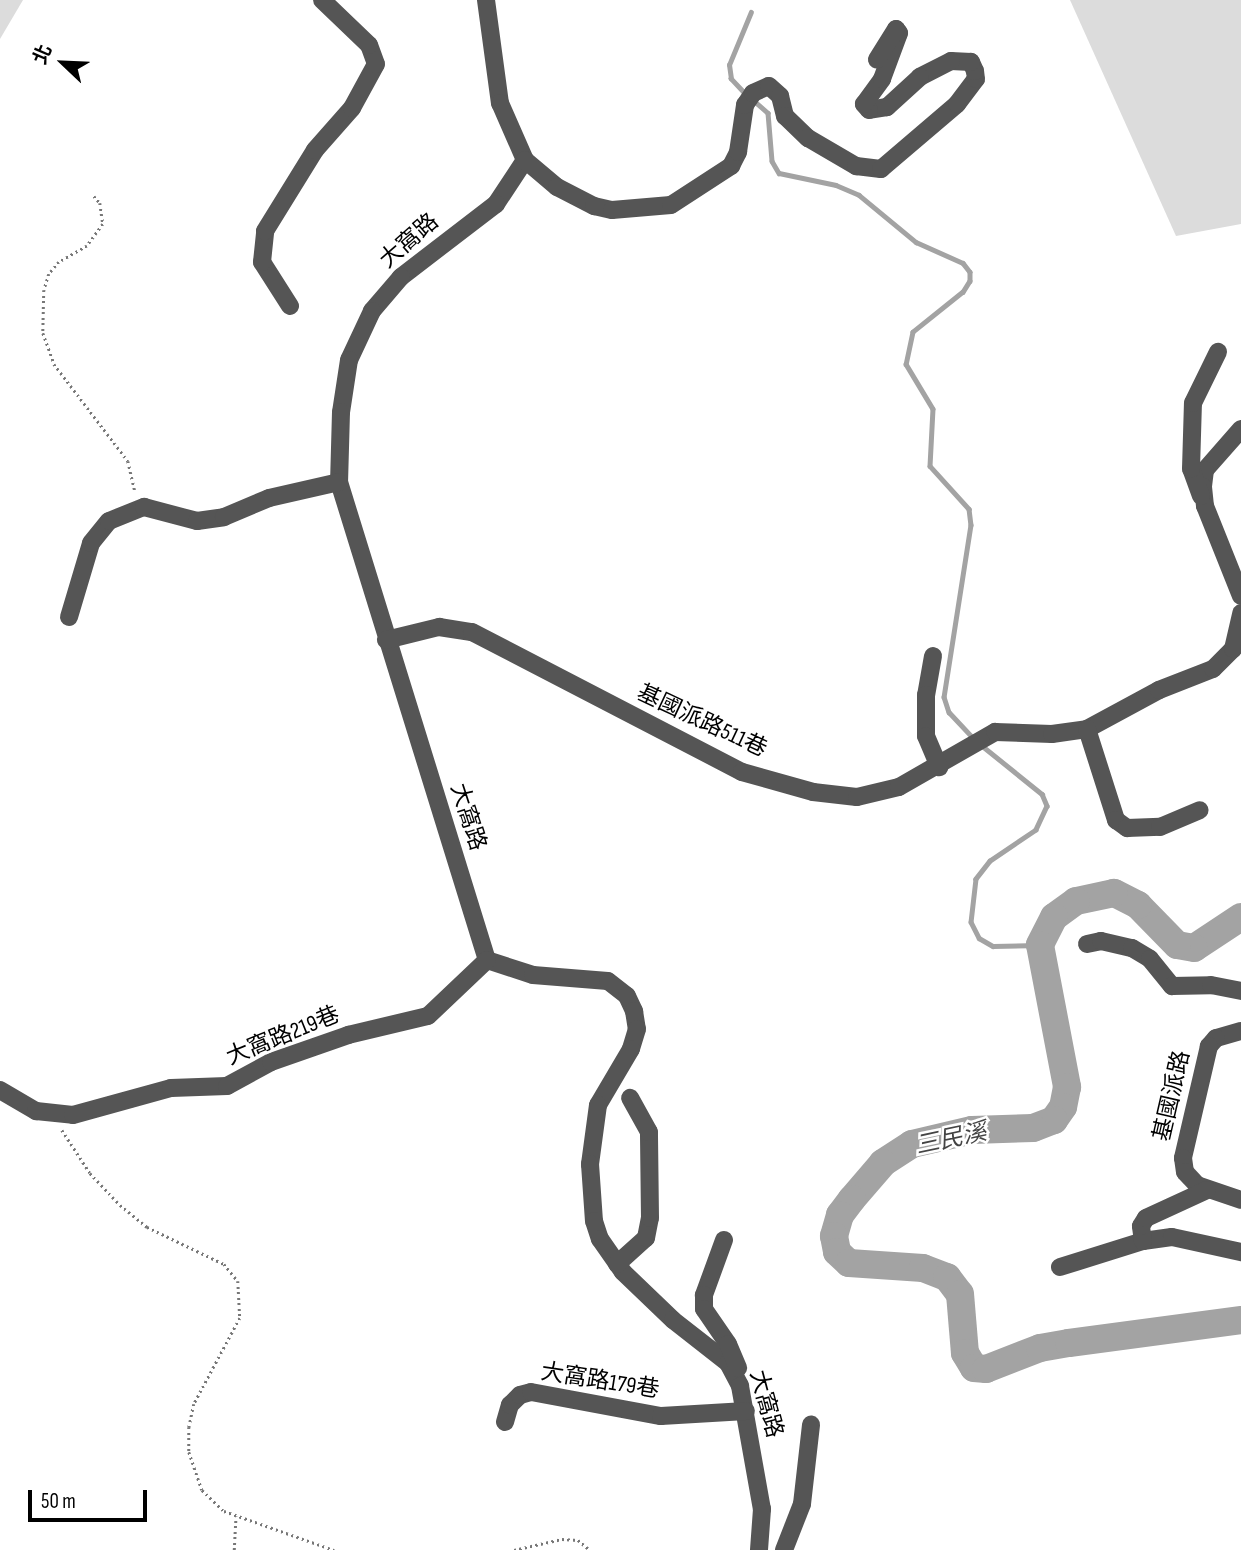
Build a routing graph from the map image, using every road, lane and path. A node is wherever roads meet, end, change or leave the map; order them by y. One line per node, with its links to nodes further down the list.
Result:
1 (322, 0): 6 (street)
2 (486, 0): 4 (street)
3 (877, 59): 4 (street)
4 (525, 160): 9 (street, 大窩路)
5 (94, 196): 11 (path)
6 (290, 306)
7 (1218, 352): 10 (street)
8 (1241, 429): 10 (street)
9 (339, 482): 11 (street); 15 (street, 大窩路)
10 (1205, 506): 12 (street)
11 (138, 508): 14 (street)
12 (1241, 596)
13 (1241, 613): 17 (street, 基國派路511巷)
14 (69, 617)
15 (386, 640): 18 (street, 基國派路511巷); 21 (street, 大窩路)
16 (933, 656): 18 (street)
17 (1087, 729): 18 (street, 基國派路511巷); 19 (street)
18 (939, 767)
19 (1200, 810)
20 (1087, 944): 22 (street)
21 (487, 960): 28 (street, 大窩路219巷); 34 (street, 大窩路)
22 (1241, 991)
23 (1241, 1017): 25 (street)
24 (1241, 1031): 25 (street, 基國派路)
25 (1216, 1038): 29 (street, 基國派路)
26 (0, 1090): 28 (street, 大窩路219巷)
27 (630, 1098): 34 (street)
28 (53, 1115): 40 (path)
29 (1207, 1190): 30 (street); 32 (street)
30 (1241, 1200)
31 (724, 1240): 36 (street)
32 (1143, 1241): 33 (street); 35 (street)
33 (1241, 1252)
34 (617, 1264): 36 (street, 大窩路)
35 (1060, 1267)
36 (740, 1386): 37 (street, 大窩路)
37 (746, 1411): 38 (street, 大窩路179巷); 45 (street, 大窩路)
38 (505, 1422)
39 (811, 1425): 46 (street)
40 (236, 1516): 41 (path); 42 (path)
41 (234, 1550)
42 (334, 1550)
43 (514, 1550): 44 (path)
44 (590, 1550)
45 (759, 1550)
46 (784, 1550)

